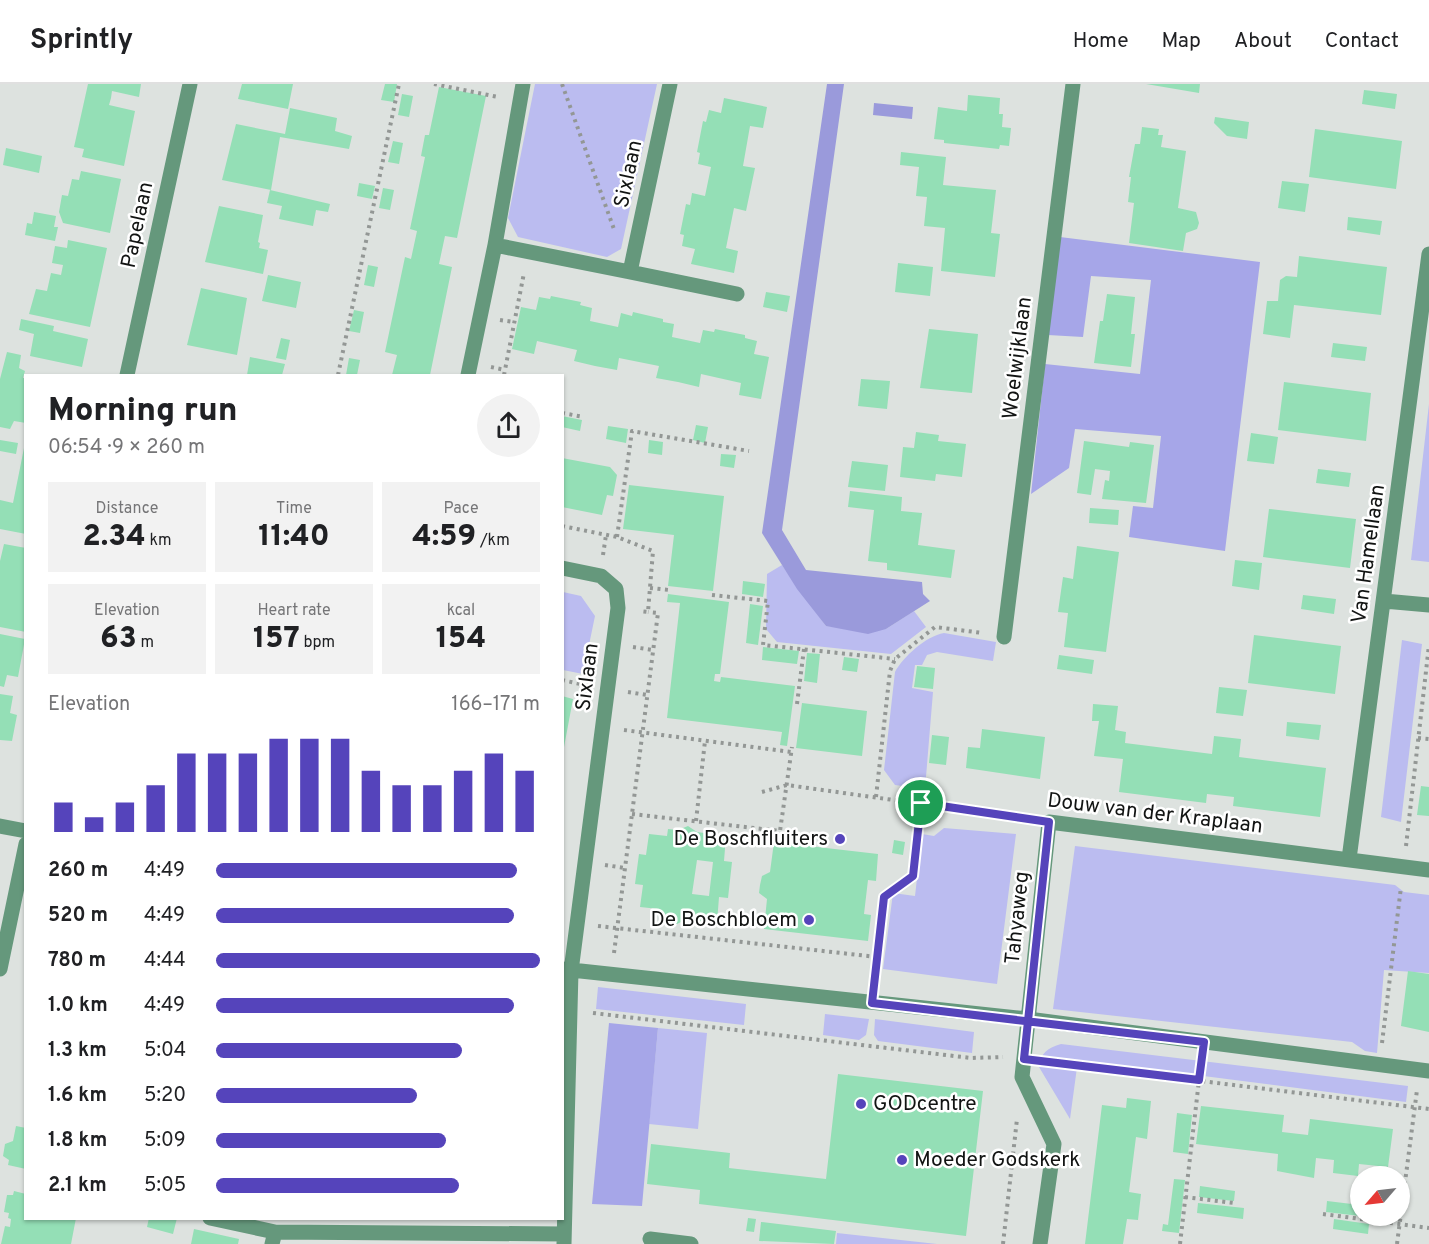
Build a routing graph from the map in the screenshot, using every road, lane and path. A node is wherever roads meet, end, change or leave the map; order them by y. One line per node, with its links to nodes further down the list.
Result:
1 (190, 84): 14 (street, Papelaan)
2 (399, 84): 15 (path)
3 (438, 84): 8 (path)
4 (523, 84): 8 (street)
5 (670, 84): 12 (street, Sixlaan)
6 (1073, 84): 31 (street, Woelwijklaan)
7 (563, 85): 12 (path)
8 (521, 101): 9 (street)
9 (495, 245): 10 (street); 16 (street)
10 (528, 252): 12 (street); 17 (path)
11 (1429, 254): 27 (street, Van Hamellaan)
12 (630, 272): 13 (street)
13 (737, 294)
14 (127, 374)
15 (338, 374)
16 (468, 374)
17 (504, 374)
18 (564, 412): 19 (path)
19 (584, 417)
20 (749, 452): 22 (path)
21 (564, 526): 22 (path)
22 (617, 537): 24 (path)
23 (564, 568): 29 (street, Sixlaan)
24 (650, 588): 25 (path); 30 (path)
25 (669, 590)
26 (712, 595): 33 (path)
27 (1384, 601): 28 (street); 51 (street, Van Hamellaan)
28 (1429, 605)
29 (618, 608): 30 (path); 36 (street, Sixlaan)
30 (648, 612): 37 (path)
31 (1004, 637): 34 (path)
32 (1429, 645): 38 (path)
33 (804, 649): 34 (path); 35 (path)
34 (895, 659): 43 (path)
35 (796, 704)
36 (602, 727): 37 (path); 54 (street, Sixlaan)
37 (642, 733): 40 (path); 45 (path)
38 (1418, 738): 39 (path); 52 (path)
39 (1429, 739)
40 (705, 741): 41 (path); 46 (path)
41 (787, 785): 42 (path); 43 (path); 46 (path)
42 (762, 792)
43 (876, 797): 44 (path, Douw van der Kraplaan)
44 (921, 803): 47 (path, Douw van der Kraplaan); 56 (path)
45 (632, 814): 46 (path); 55 (path)
46 (696, 821)
47 (1049, 822): 51 (street, Douw van der Kraplaan); 62 (street, Tahyaweg)
48 (0, 826): 49 (street)
49 (24, 831)
50 (24, 855): 57 (street)
51 (1349, 859): 52 (street, Douw van der Kraplaan)
52 (1403, 866): 53 (street, Douw van der Kraplaan); 65 (path)
53 (1429, 870)
54 (577, 923): 55 (path); 58 (street, Sixlaan)
55 (617, 928): 56 (path); 59 (path)
56 (877, 957): 60 (path)
57 (0, 969)
58 (567, 970): 59 (street); 61 (street, Sixlaan)
59 (611, 975): 60 (street)
60 (872, 1003): 62 (street)
61 (568, 1010): 64 (path); 81 (street, Sixlaan)
62 (1028, 1019): 63 (street); 64 (street, Tahyaweg)
63 (1204, 1042): 65 (street); 68 (path)
64 (1024, 1059): 67 (street, Tahyaweg); 68 (path)
65 (1379, 1065): 66 (street)
66 (1425, 1070): 69 (path)
67 (1022, 1077): 84 (path); 85 (street)
68 (1199, 1080): 69 (path); 72 (path)
69 (1414, 1108): 70 (path); 71 (path)
70 (1429, 1109)
71 (1407, 1166)
72 (1185, 1197): 73 (path); 86 (path)
73 (1234, 1203)
74 (1323, 1214): 75 (path)
75 (1350, 1218)
76 (216, 1220): 80 (street)
77 (1410, 1225): 79 (path)
78 (1400, 1226): 87 (path)
79 (1429, 1228)
80 (274, 1238): 81 (street)
81 (564, 1239)
82 (650, 1239): 83 (street)
83 (692, 1244)
84 (1003, 1244)
85 (1040, 1244)
86 (1180, 1244)
87 (1397, 1244)

